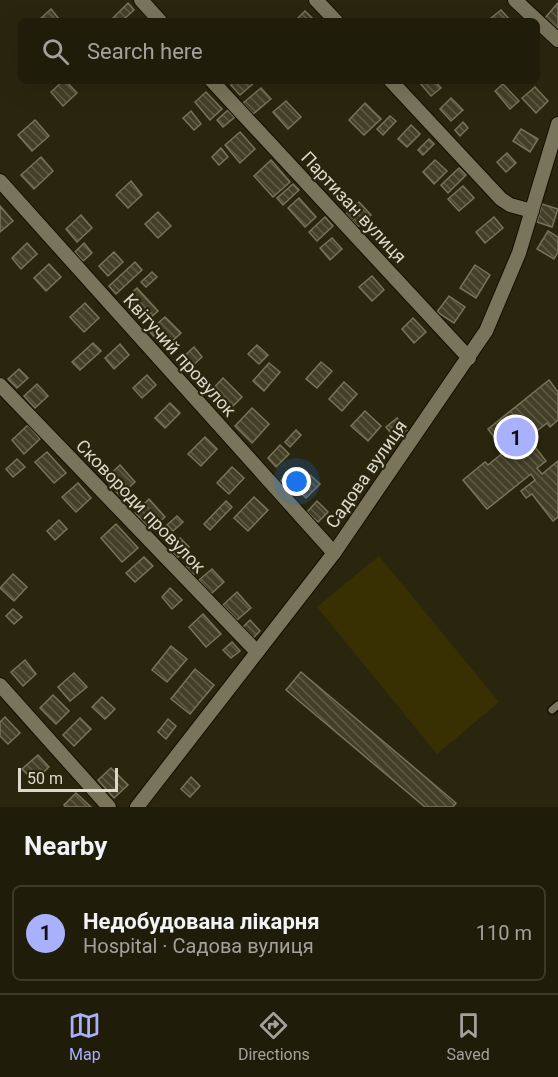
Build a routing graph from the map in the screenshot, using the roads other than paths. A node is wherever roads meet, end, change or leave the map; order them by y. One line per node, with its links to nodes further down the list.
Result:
1 (141, 0): 4 (street)
2 (316, 0): 5 (street)
3 (515, 0): 6 (street)
4 (157, 18)
5 (333, 18)
6 (534, 18)
7 (540, 23): 8 (street)
8 (558, 40)
9 (215, 84): 14 (street, Партизан вулиця)
10 (394, 84): 13 (street)
11 (558, 124): 13 (street, Садова вулиця)
12 (0, 181): 16 (street, Квітучий провулок)
13 (532, 211): 14 (street, Садова вулиця)
14 (469, 358): 16 (street, Садова вулиця)
15 (0, 385): 17 (street, Сковороди провулок)
16 (334, 553): 17 (street, Садова вулиця)
17 (257, 652): 20 (street, Садова вулиця)
18 (0, 685): 19 (street)
19 (109, 807)
20 (136, 807)

